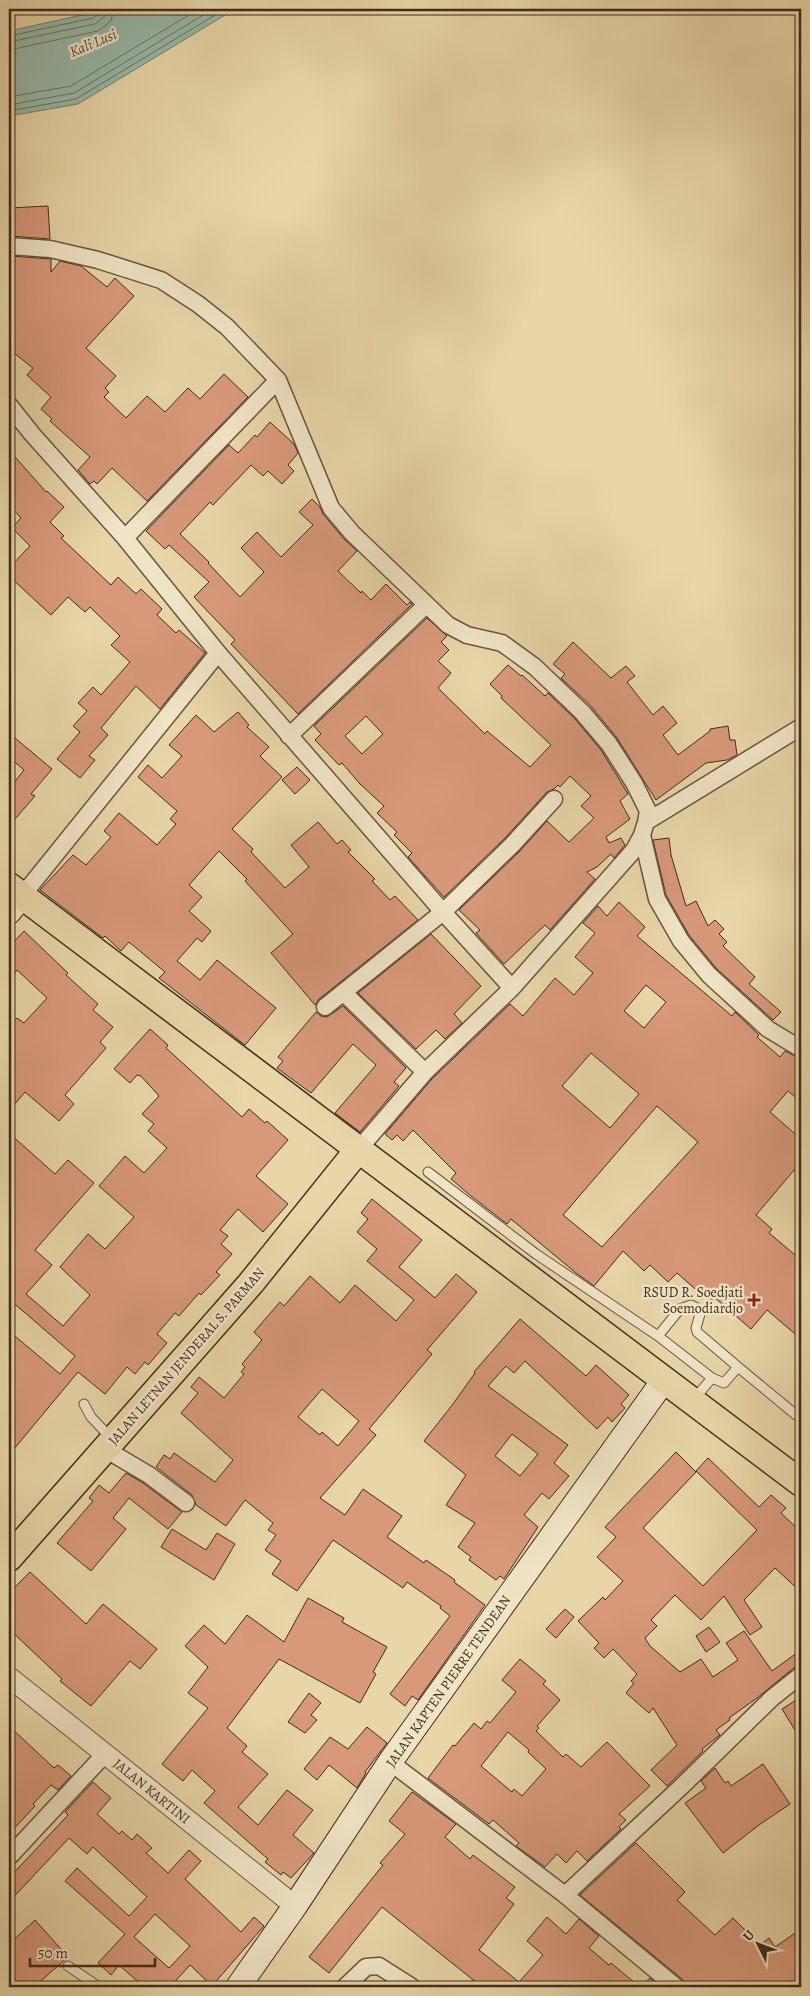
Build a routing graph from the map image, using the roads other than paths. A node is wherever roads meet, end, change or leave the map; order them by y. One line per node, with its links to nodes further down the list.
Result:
1 (9, 246): 2 (street)
2 (278, 380): 4 (street); 5 (street)
3 (9, 405): 4 (street)
4 (125, 538): 6 (street)
5 (426, 605): 8 (street); 10 (street)
6 (218, 654): 8 (street); 11 (street)
7 (801, 727): 10 (street)
8 (289, 736): 12 (street)
9 (554, 799): 12 (street)
10 (644, 829): 13 (street); 16 (street)
11 (13, 898): 18 (main road)
12 (443, 912): 13 (street); 14 (street)
13 (512, 988): 17 (street)
14 (344, 993): 15 (street); 17 (street)
15 (325, 1007)
16 (801, 1049)
17 (424, 1072): 18 (street)
18 (358, 1150): 23 (main road); 27 (main road, JALAN LETNAN JENDERAL S. PARMAN)
19 (428, 1172): 20 (lane)
20 (658, 1336): 21 (lane); 22 (lane)
21 (738, 1367): 22 (lane); 26 (lane)
22 (712, 1378): 24 (lane)
23 (664, 1380): 24 (main road); 34 (main road, JALAN KAPTEN PIERRE TENDEAN)
24 (692, 1401): 28 (main road)
25 (84, 1404): 27 (lane)
26 (801, 1418)
27 (109, 1444): 29 (street); 30 (main road, JALAN LETNAN JENDERAL S. PARMAN)
28 (797, 1473)
29 (186, 1503)
30 (9, 1558)
31 (801, 1675): 36 (street)
32 (9, 1677): 33 (street, JALAN KARTINI)
33 (105, 1754): 35 (street); 37 (street, JALAN KARTINI)
34 (390, 1762): 36 (street); 37 (main road, JALAN KAPTEN PIERRE TENDEAN)
35 (9, 1857)
36 (565, 1895): 43 (street)
37 (295, 1906): 40 (main road, JALAN KAPTEN PIERRE TENDEAN)
38 (68, 1966): 39 (lane)
39 (99, 1987)
40 (238, 1987)
41 (345, 1987): 42 (street)
42 (412, 1987)
43 (676, 1987)

